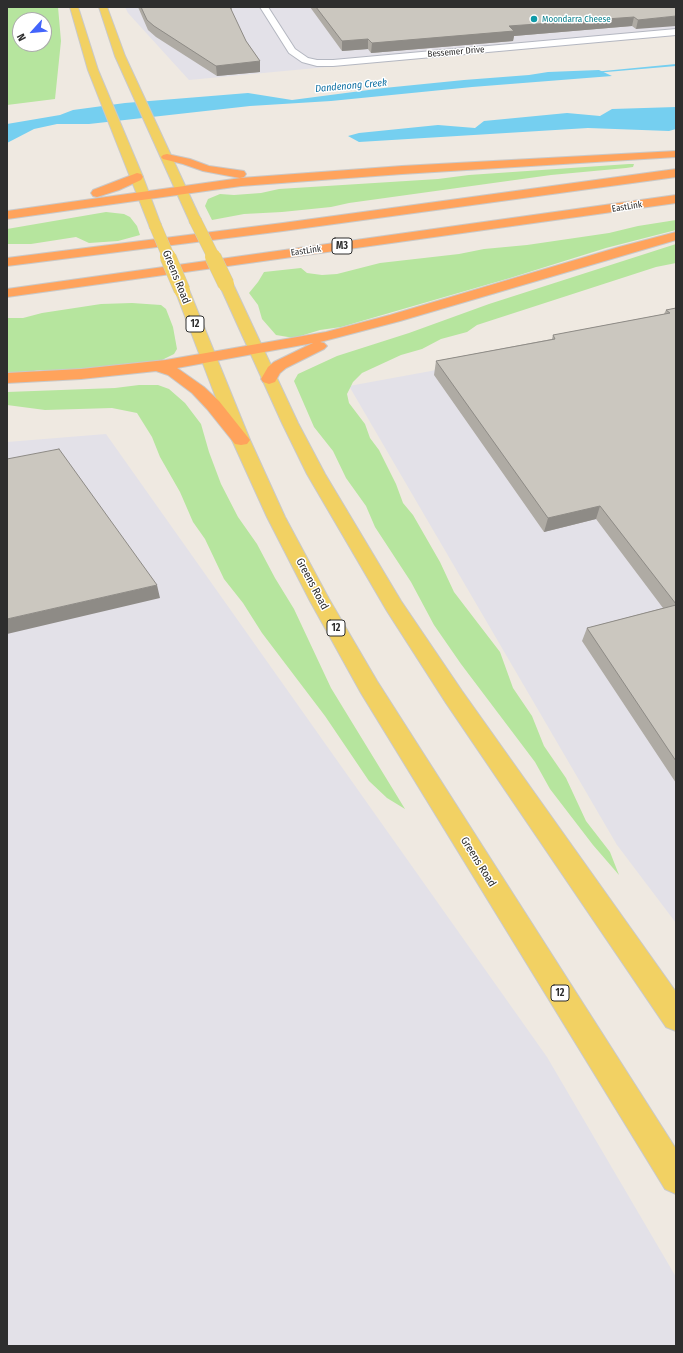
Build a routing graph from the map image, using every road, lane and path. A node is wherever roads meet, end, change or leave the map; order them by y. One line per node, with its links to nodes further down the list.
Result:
1 (74, 7): 9 (main road, Greens Road / 12)
2 (103, 7): 6 (main road)
3 (264, 7): 4 (street, Bessemer Drive)
4 (676, 32)
5 (676, 154): 8 (highway)
6 (166, 156): 8 (highway); 10 (main road)
7 (676, 173): 15 (highway)
8 (307, 176): 10 (highway)
9 (137, 177): 11 (main road, Greens Road / 12); 13 (highway)
10 (181, 189): 11 (highway); 18 (main road, bridge)
11 (143, 195): 13 (highway); 19 (main road, Greens Road / 12, bridge)
12 (676, 199): 16 (highway, EastLink / M3)
13 (9, 214)
14 (676, 236): 17 (highway)
15 (7, 262)
16 (7, 293)
17 (395, 318): 18 (highway); 22 (highway)
18 (256, 349): 19 (highway); 22 (main road)
19 (208, 357): 20 (highway); 23 (main road, Greens Road / 12)
20 (157, 366): 21 (highway); 23 (highway)
21 (7, 378)
22 (269, 378): 24 (main road)
23 (241, 440): 25 (main road, Greens Road / 12)
24 (676, 1017)
25 (676, 1178)

